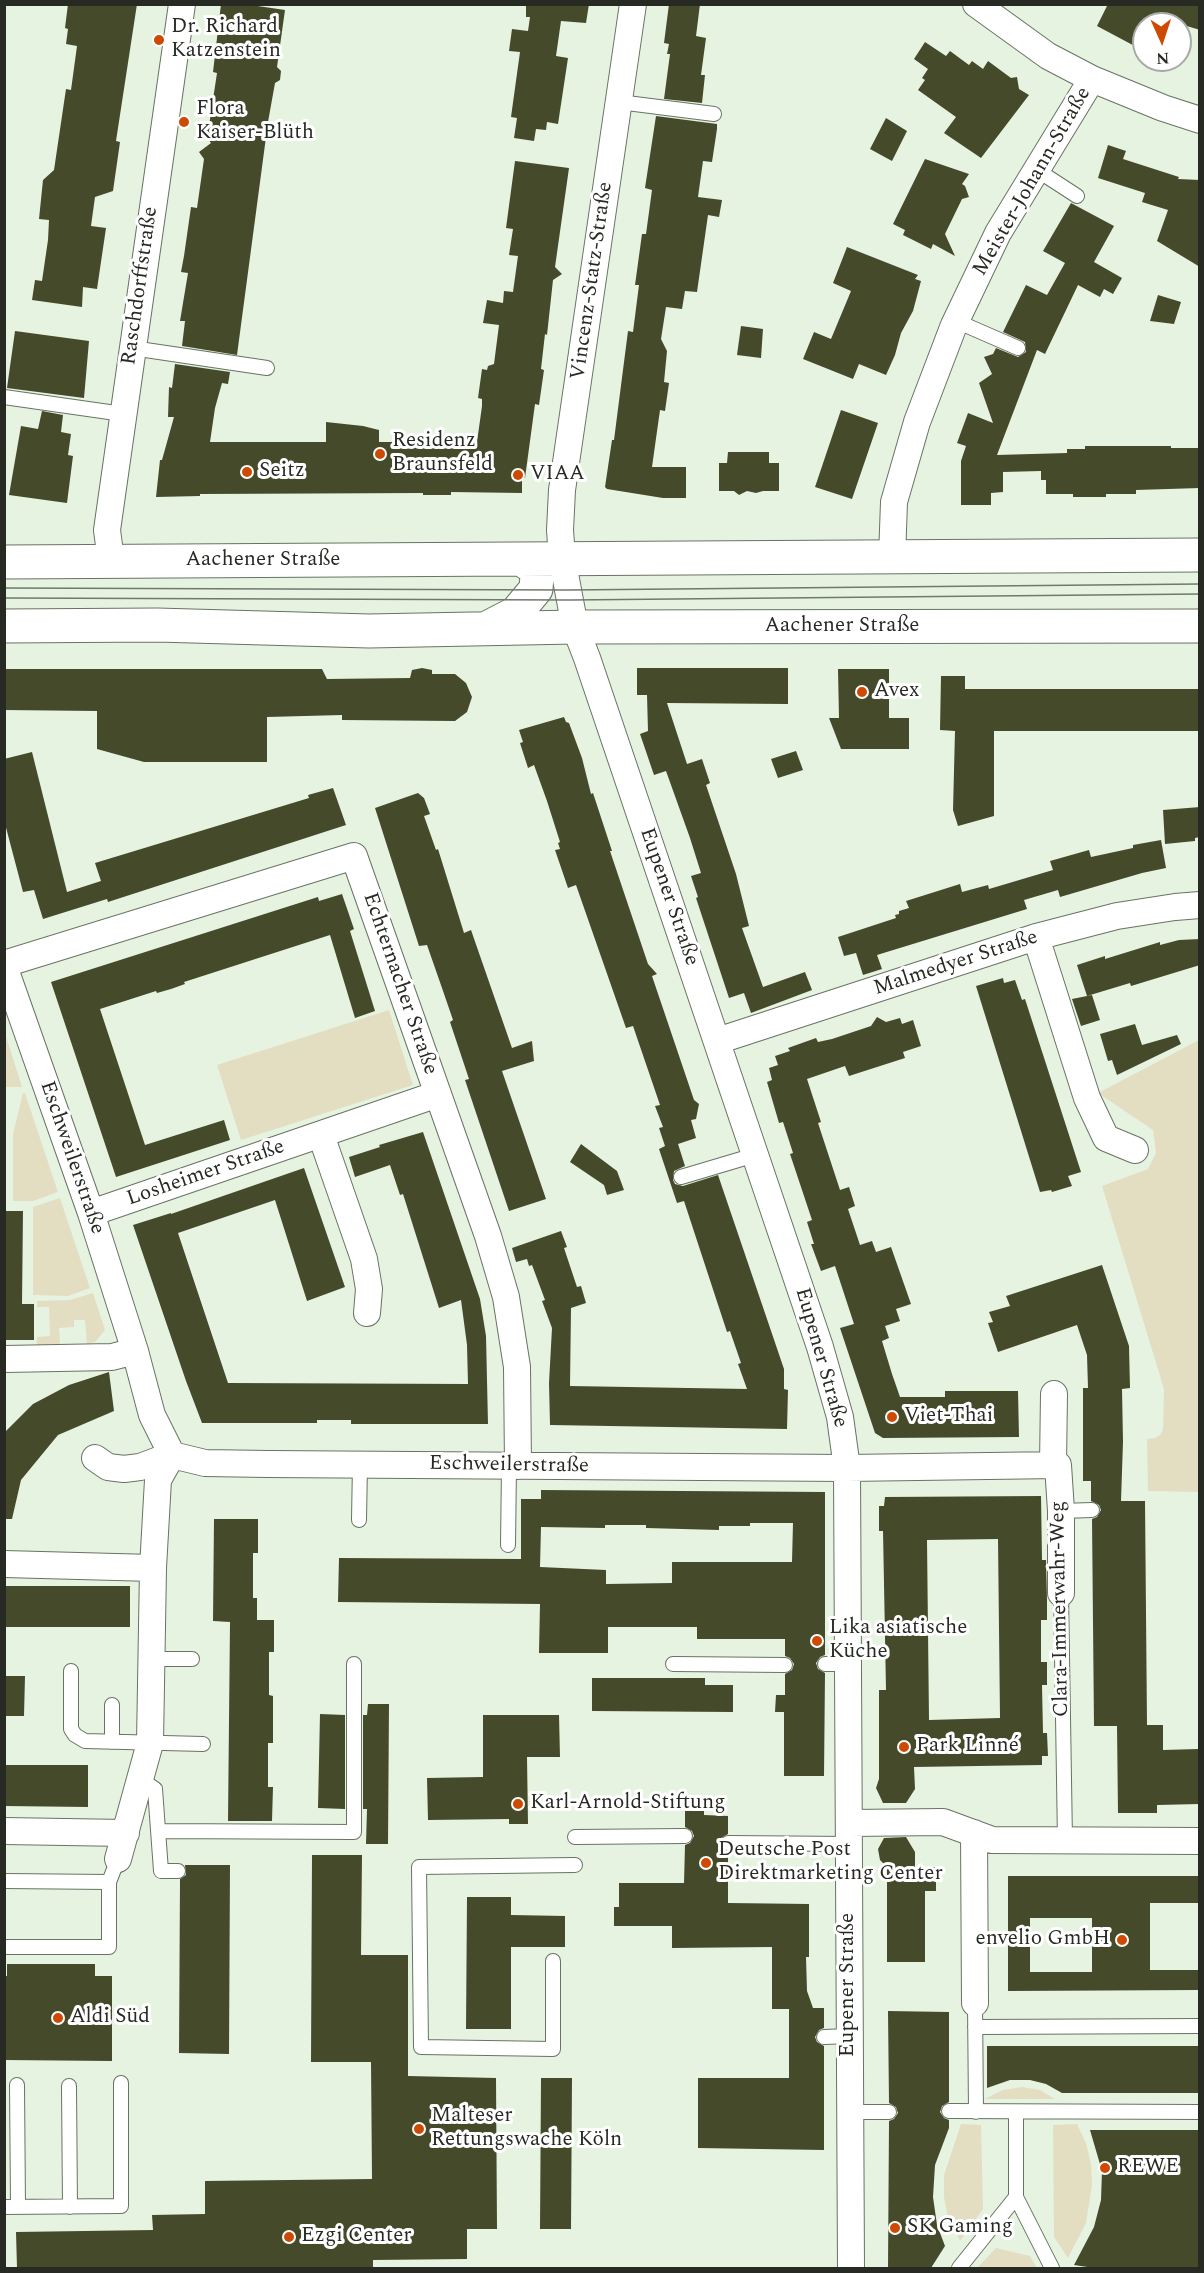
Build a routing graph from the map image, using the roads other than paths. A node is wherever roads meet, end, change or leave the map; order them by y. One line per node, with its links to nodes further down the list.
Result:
1 (182, 4): 11 (street, Raschdorffstraße)
2 (633, 4): 5 (street, Vincenz-Statz-Straße)
3 (976, 4): 4 (street)
4 (1092, 79): 7 (street); 8 (street, Meister-Johann-Straße)
5 (619, 102): 6 (lane); 17 (street, Vincenz-Statz-Straße)
6 (714, 114)
7 (1200, 120)
8 (1037, 170): 9 (lane); 10 (street, Meister-Johann-Straße)
9 (1077, 196)
10 (956, 321): 12 (lane); 18 (street, Meister-Johann-Straße)
11 (132, 348): 13 (lane); 15 (street, Raschdorffstraße)
12 (1018, 348)
13 (267, 369)
14 (4, 397): 15 (lane)
15 (123, 414): 21 (street, Raschdorffstraße)
16 (1200, 555): 18 (main road, Aachener Straße)
17 (561, 558): 18 (main road, Aachener Straße); 19 (main road, Aachener Straße); 24 (street, Eupener Straße)
18 (892, 558)
19 (521, 559): 21 (main road, Aachener Straße); 25 (main road, Aachener Straße)
20 (4, 562): 21 (main road, Aachener Straße)
21 (122, 562)
22 (4, 626): 25 (main road, Aachener Straße)
23 (1200, 626): 24 (main road, Aachener Straße)
24 (575, 627): 25 (main road, Aachener Straße); 29 (street, Eupener Straße)
25 (485, 629)
26 (1200, 905): 27 (street, Malmedyer Straße)
27 (1036, 937): 29 (street, Malmedyer Straße); 32 (street)
28 (4, 965): 30 (street, Echternacher Straße); 35 (street, Eschweilerstraße)
29 (717, 1041): 33 (street, Eupener Straße)
30 (438, 1094): 31 (street, Losheimer Straße); 44 (street, Echternacher Straße)
31 (321, 1135): 35 (street, Losheimer Straße); 36 (street)
32 (1135, 1150)
33 (754, 1155): 34 (lane); 45 (street, Eupener Straße)
34 (681, 1177)
35 (91, 1213): 37 (street, Eschweilerstraße)
36 (367, 1312)
37 (135, 1351): 38 (street); 40 (street, Eschweilerstraße)
38 (4, 1359)
39 (1054, 1394): 43 (street, Clara-Immerwahr-Weg)
40 (172, 1455): 41 (street); 42 (street, Eschweilerstraße); 51 (street)
41 (94, 1458)
42 (360, 1464): 44 (street, Eschweilerstraße); 48 (lane)
43 (1053, 1465): 45 (street); 46 (street, Clara-Immerwahr-Weg)
44 (514, 1466): 45 (street, Eschweilerstraße); 49 (lane)
45 (847, 1468): 67 (street, Eupener Straße)
46 (1061, 1510): 47 (lane); 52 (street, Clara-Immerwahr-Weg)
47 (1092, 1510)
48 (359, 1520)
49 (508, 1545)
50 (4, 1564): 51 (street)
51 (153, 1568): 53 (street)
52 (1061, 1593): 72 (lane, Clara-Immerwahr-Weg)
53 (152, 1659): 54 (lane); 61 (street)
54 (192, 1659)
55 (354, 1664): 65 (lane)
56 (673, 1664): 57 (lane)
57 (785, 1665)
58 (71, 1671): 60 (lane)
59 (112, 1705): 60 (lane)
60 (112, 1742): 61 (lane)
61 (150, 1743): 62 (lane); 63 (street)
62 (203, 1744)
63 (140, 1779): 65 (lane); 66 (street)
64 (4, 1830): 66 (street)
65 (158, 1831): 76 (lane)
66 (126, 1833): 75 (street)
67 (849, 1833): 68 (street); 73 (lane); 82 (street, Eupener Straße)
68 (974, 1833): 72 (street); 80 (street)
69 (685, 1836): 70 (lane)
70 (575, 1837)
71 (1200, 1841): 72 (street)
72 (1065, 1842)
73 (728, 1843)
74 (575, 1864): 79 (lane)
75 (114, 1871): 77 (lane); 78 (lane)
76 (178, 1871)
77 (4, 1881)
78 (4, 1947)
79 (553, 1961)
80 (975, 2015): 81 (lane); 90 (lane)
81 (1200, 2026)
82 (850, 2036): 83 (lane); 88 (street, Eupener Straße)
83 (824, 2037)
84 (121, 2083): 95 (lane)
85 (16, 2085): 94 (lane)
86 (69, 2086): 95 (lane)
87 (949, 2111): 90 (lane)
88 (850, 2112): 89 (lane); 96 (street, Eupener Straße)
89 (889, 2112)
90 (976, 2112): 91 (lane)
91 (1016, 2112): 92 (lane); 93 (lane)
92 (1200, 2112)
93 (1016, 2197): 97 (lane); 98 (lane)
94 (11, 2207): 95 (lane)
95 (70, 2207)
96 (851, 2268)
97 (959, 2268)
98 (1052, 2268)

